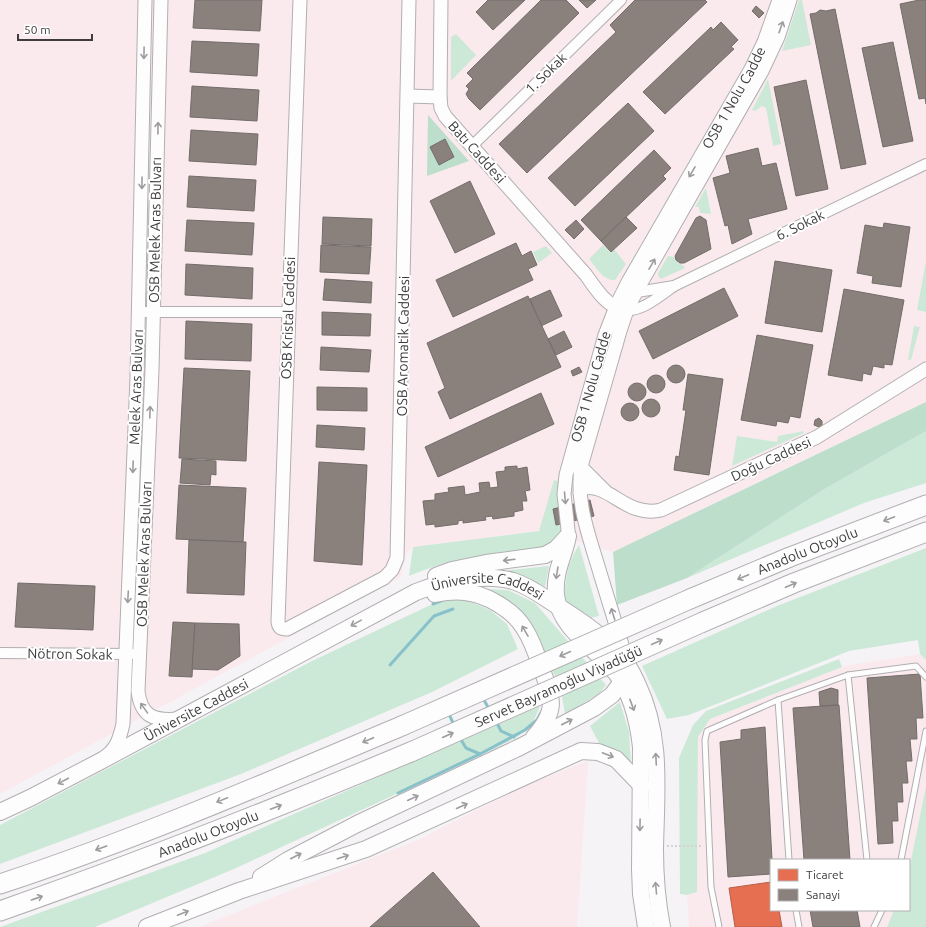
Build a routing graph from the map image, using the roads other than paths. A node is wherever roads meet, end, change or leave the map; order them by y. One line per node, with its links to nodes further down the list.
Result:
1 (145, 0): 18 (street, Melek Aras Bulvarı, one-way to 18)
2 (161, 0): 17 (street, OSB Melek Aras Bulvarı, one-way to 2)
3 (300, 0): 19 (street, OSB Kristal Caddesi)
4 (409, 0): 9 (street, OSB Aromatik Caddesi)
5 (441, 0): 10 (street, Batı Caddesi)
6 (621, 0): 11 (street, 1. Sokak)
7 (779, 0): 15 (street, OSB 1 Nolu Cadde, one-way to 15)
8 (790, 0): 15 (street, OSB 1 Nolu Cadde, one-way to 8)
9 (408, 96): 10 (street); 31 (street, OSB Aromatik Caddesi)
10 (440, 98): 11 (street, Batı Caddesi)
11 (472, 146): 13 (street, Batı Caddesi)
12 (926, 164): 14 (street, 6. Sokak)
13 (586, 275): 15 (street, Batı Caddesi); 16 (street, Batı Caddesi)
14 (674, 286): 15 (street, 6. Sokak); 16 (street, 6. Sokak)
15 (628, 293): 16 (street, OSB 1 Nolu Cadde)
16 (621, 309): 21 (street, OSB 1 Nolu Cadde)
17 (153, 311): 18 (street); 19 (street); 34 (street, OSB Melek Aras Bulvarı, one-way to 17)
18 (139, 312): 33 (street, Melek Aras Bulvarı, one-way to 33)
19 (288, 312): 31 (street, OSB Kristal Caddesi)
20 (926, 369): 23 (street, Doğu Caddesi)
21 (574, 468): 22 (street, OSB 1 Nolu Cadde); 23 (street, Doğu Caddesi); 26 (street, OSB 1 Nolu Cadde, one-way to 26)
22 (580, 493): 23 (street, Doğu Caddesi); 35 (street, OSB 1 Nolu Cadde, one-way to 22)
23 (607, 494)
24 (926, 505): 27 (highway, Anadolu Otoyolu, one-way to 27)
25 (926, 532): 30 (highway, Anadolu Otoyolu, one-way to 25)
26 (568, 536): 28 (main road, one-way to 28); 29 (main road, OSB 1 Nolu Cadde, one-way to 29)
27 (690, 599): 41 (highway, Servet Bayramoğlu Viyadüğü, one-way to 41, bridge)
28 (390, 604): 29 (main road, Üniversite Caddesi); 40 (main road, Üniversite Caddesi, one-way to 40); 43 (main road, one-way to 28)
29 (559, 607): 35 (main road, Üniversite Caddesi); 38 (main road, OSB 1 Nolu Cadde)
30 (703, 622): 44 (highway, Servet Bayramoğlu Viyadüğü, one-way to 30, bridge)
31 (287, 629)
32 (0, 653): 33 (street, Nötron Sokak)
33 (125, 654): 34 (street, Nötron Sokak); 45 (street, Melek Aras Bulvarı)
34 (140, 654): 40 (street, OSB Melek Aras Bulvarı, one-way to 34)
35 (628, 665): 38 (main road); 58 (main road, Üniversite Caddesi, one-way to 35)
36 (848, 675): 37 (lane); 39 (lane); 49 (lane)
37 (926, 677)
38 (621, 683): 43 (main road, one-way to 38); 46 (main road, OSB 1 Nolu Cadde, one-way to 46)
39 (778, 700): 48 (lane); 59 (lane)
40 (178, 719): 45 (main road, Üniversite Caddesi)
41 (404, 725): 51 (highway, Anadolu Otoyolu, one-way to 51)
42 (926, 731): 50 (lane)
43 (530, 742): 52 (main road, one-way to 43)
44 (413, 750): 53 (highway, Anadolu Otoyolu, one-way to 44)
45 (97, 763): 47 (main road, Üniversite Caddesi, one-way to 47)
46 (642, 786): 52 (main road, one-way to 46); 57 (main road, one-way to 57)
47 (0, 812)
48 (789, 859)
49 (867, 859)
50 (901, 859)
51 (0, 884)
52 (239, 891): 56 (main road, one-way to 52)
53 (0, 910)
54 (796, 911): 60 (lane)
55 (882, 911): 61 (lane)
56 (147, 927)
57 (646, 927)
58 (662, 927)
59 (718, 927)
60 (799, 927)
61 (874, 927)

